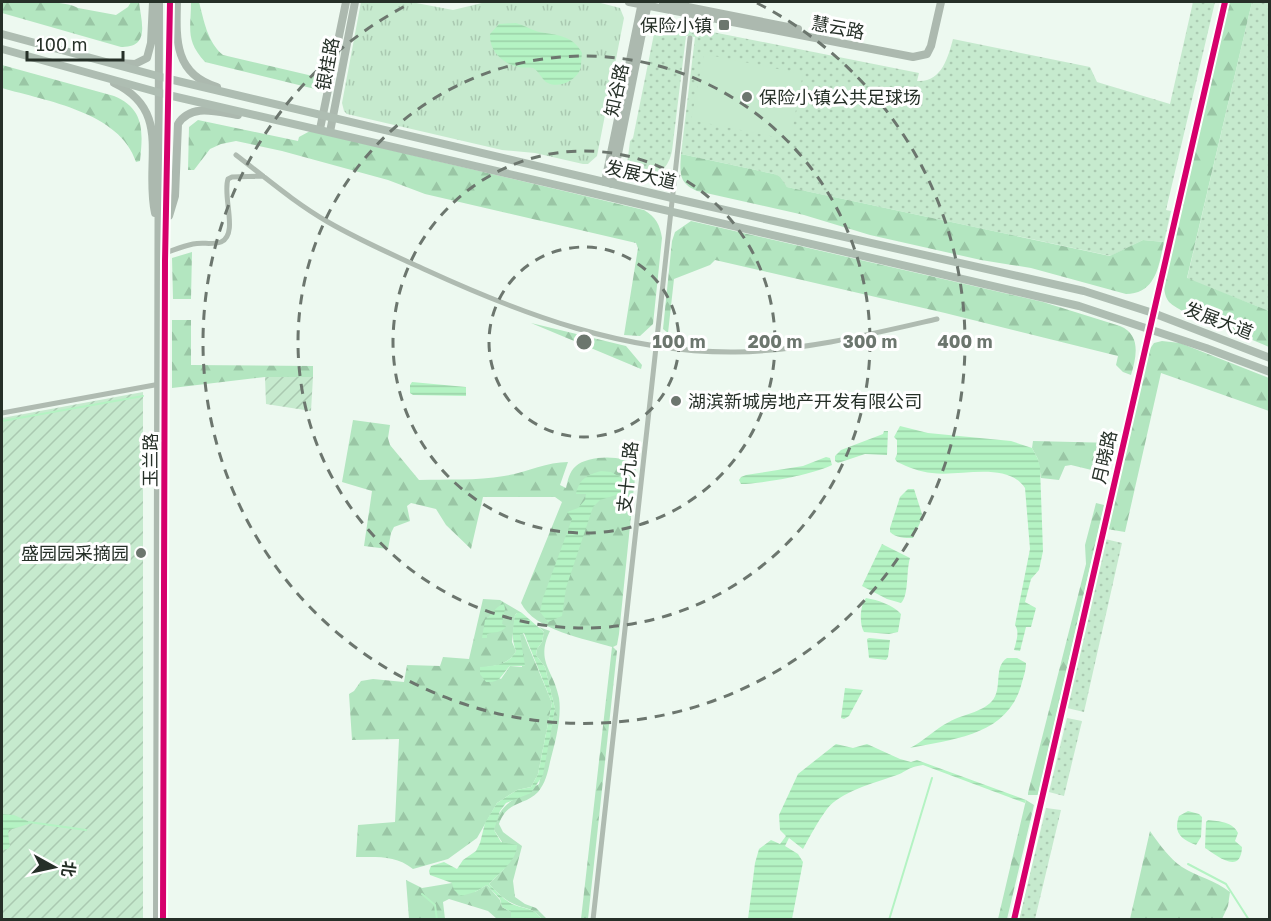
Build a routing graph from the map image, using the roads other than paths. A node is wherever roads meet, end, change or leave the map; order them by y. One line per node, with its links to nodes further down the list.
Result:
1 (153, 2): 17 (street)
2 (159, 2): 19 (street, 玉兰路)
3 (170, 2): 20 (street, 玉兰路)
4 (177, 2): 23 (street)
5 (346, 2): 24 (street, 银桂路)
6 (355, 2): 25 (street, 银桂路)
7 (629, 2): 12 (street, 慧云路)
8 (663, 2): 15 (street, 慧云路)
9 (936, 2): 15 (street)
10 (941, 2): 15 (street)
11 (1225, 2): 36 (street, 月晓路)
12 (645, 3): 15 (street, 慧云路); 31 (street, 知谷路)
13 (2, 34): 17 (main road, 发展大道)
14 (690, 38): 32 (street, 支十九路)
15 (929, 46)
16 (2, 49): 18 (main road, 发展大道)
17 (94, 59): 19 (main road, 发展大道)
18 (87, 72): 21 (main road, 发展大道); 34 (street)
19 (158, 76): 20 (main road, 发展大道); 21 (street, 玉兰路)
20 (169, 79): 22 (street, 玉兰路); 23 (main road, 发展大道)
21 (158, 92): 22 (main road, 发展大道); 34 (street, 玉兰路)
22 (168, 95): 26 (main road, 发展大道); 34 (street, 玉兰路)
23 (282, 106): 24 (main road, 发展大道)
24 (323, 115): 25 (main road, 发展大道); 27 (street, 银桂路)
25 (332, 118): 28 (street, 银桂路); 31 (main road, 发展大道)
26 (280, 120): 27 (main road, 发展大道); 34 (street)
27 (320, 129): 28 (main road, 发展大道)
28 (330, 132): 33 (main road, 发展大道)
29 (236, 155): 30 (street)
30 (263, 176): 35 (street); 39 (street)
31 (608, 183): 32 (main road, 发展大道)
32 (672, 198): 33 (street, 支十九路); 36 (main road, 发展大道)
33 (671, 210): 38 (main road, 发展大道); 39 (street, 支十九路)
34 (162, 229): 35 (street, 玉兰路); 42 (street, 玉兰路)
35 (165, 253): 42 (street, 玉兰路)
36 (1153, 313): 38 (street, 月晓路); 40 (main road, 发展大道)
37 (937, 319): 39 (street)
38 (1149, 328): 41 (main road, 发展大道); 47 (street, 月晓路)
39 (656, 345): 46 (street, 支十九路)
40 (1269, 358)
41 (1269, 372)
42 (161, 384): 43 (street); 44 (street, 玉兰路); 45 (street, 玉兰路)
43 (2, 412)
44 (157, 920)
45 (163, 920)
46 (593, 920)
47 (1014, 920)

